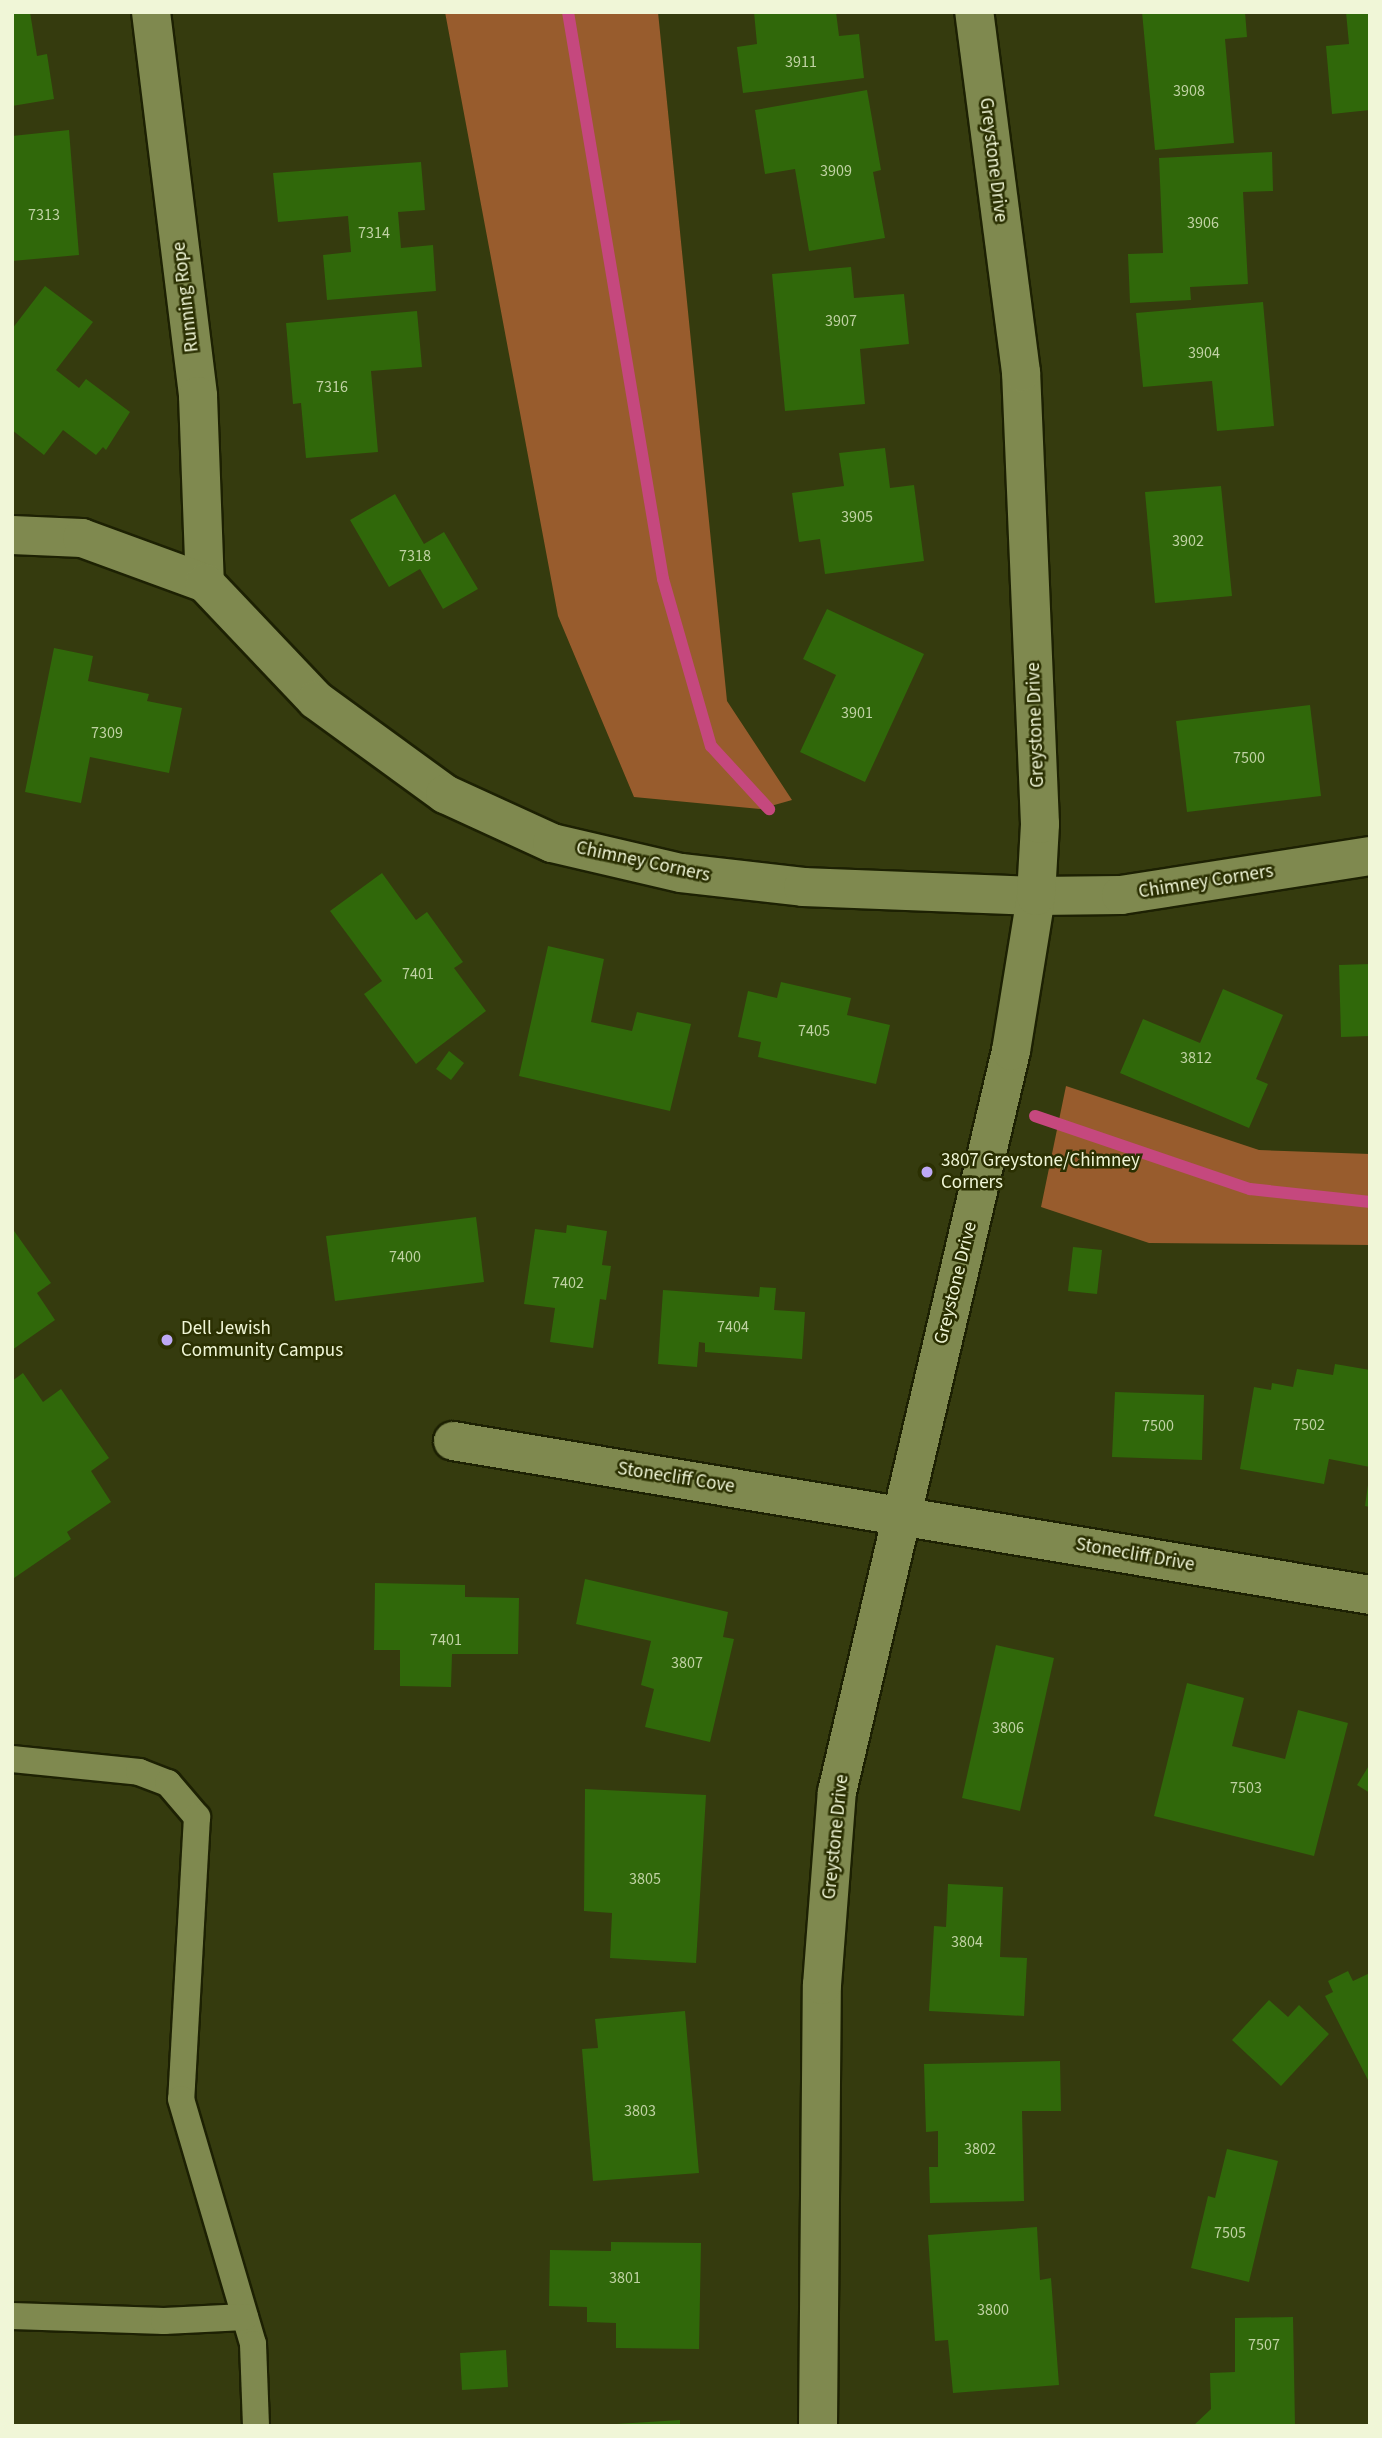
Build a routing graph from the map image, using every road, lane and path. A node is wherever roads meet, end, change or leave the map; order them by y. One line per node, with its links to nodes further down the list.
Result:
1 (151, 12): 4 (street, Running Rope)
2 (974, 12): 6 (street, Greystone Drive)
3 (12, 535): 4 (street, Chimney Corners)
4 (205, 583): 6 (street, Chimney Corners)
5 (1370, 856): 6 (street, Chimney Corners)
6 (1036, 896): 8 (street, Greystone Drive)
7 (453, 1441): 8 (street, Stonecliff Cove)
8 (900, 1515): 9 (street, Stonecliff Drive); 14 (street, Greystone Drive)
9 (1370, 1595)
10 (12, 1759): 12 (lane)
11 (12, 2316): 12 (lane)
12 (245, 2317): 13 (lane)
13 (256, 2426)
14 (818, 2426)

